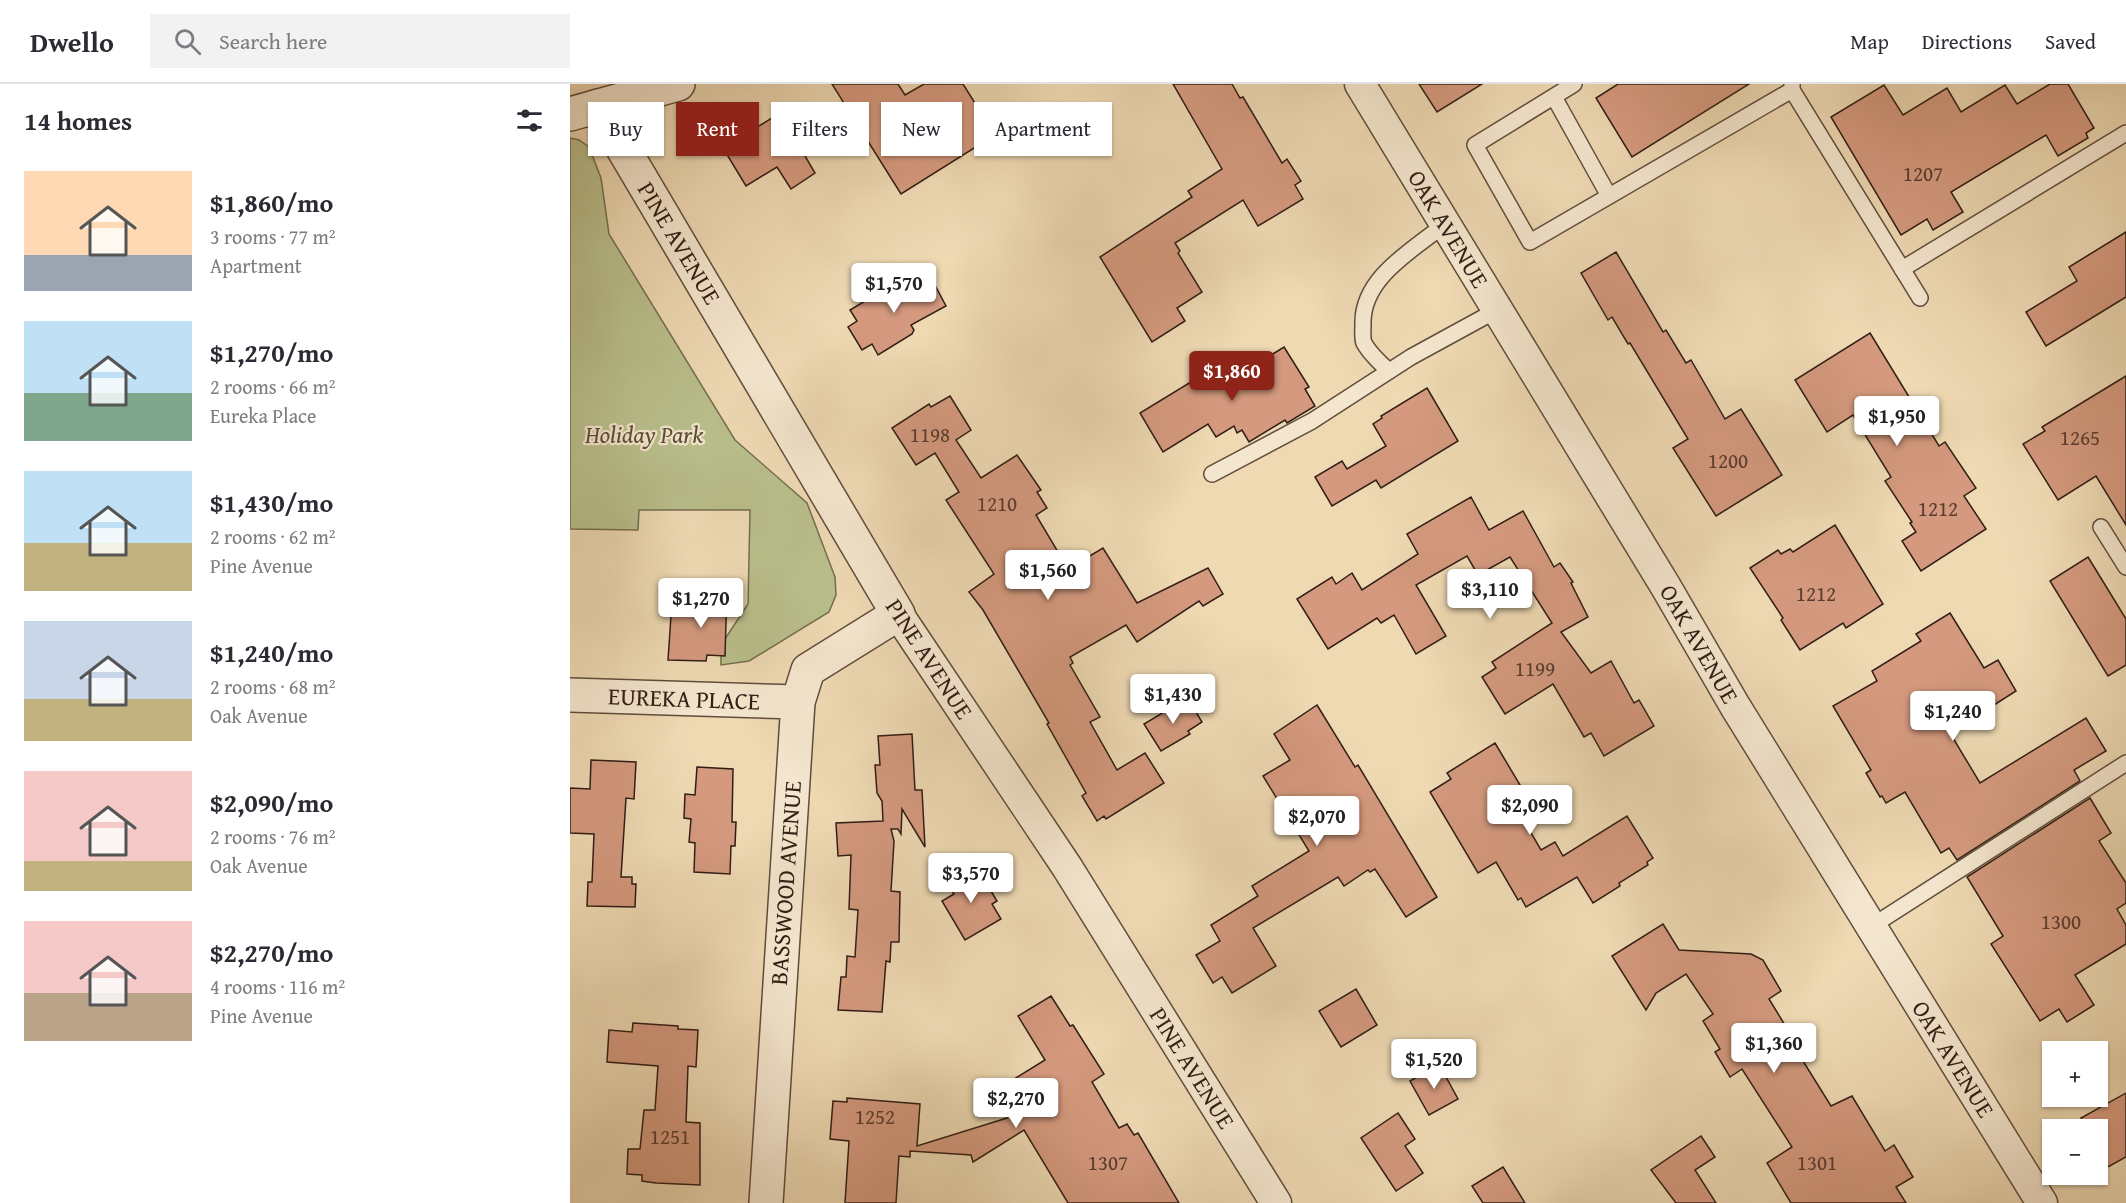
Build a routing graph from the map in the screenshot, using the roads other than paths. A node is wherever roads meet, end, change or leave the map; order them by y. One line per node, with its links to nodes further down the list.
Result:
1 (678, 84): 6 (street)
2 (1360, 84): 9 (street, OAK AVENUE)
3 (1574, 84): 5 (lane)
4 (1792, 87): 8 (lane); 10 (lane)
5 (1554, 97): 8 (lane); 8 (lane)
6 (584, 110): 17 (street, PINE AVENUE)
7 (2126, 133): 10 (lane)
8 (1609, 196)
9 (1445, 224): 12 (street, OAK AVENUE); 13 (lane)
10 (1902, 269): 11 (lane)
11 (1920, 298)
12 (1497, 310): 13 (lane); 21 (street, OAK AVENUE)
13 (1389, 371): 14 (lane)
14 (1212, 474)
15 (2101, 527): 16 (lane)
16 (2126, 567)
17 (898, 614): 19 (street, BASSWOOD AVENUE); 23 (street, PINE AVENUE)
18 (570, 695): 19 (street, EUREKA PLACE)
19 (798, 702): 22 (street, BASSWOOD AVENUE)
20 (2126, 763): 21 (lane)
21 (1872, 926): 24 (street, OAK AVENUE)
22 (766, 1203)
23 (1276, 1203)
24 (2042, 1203)

